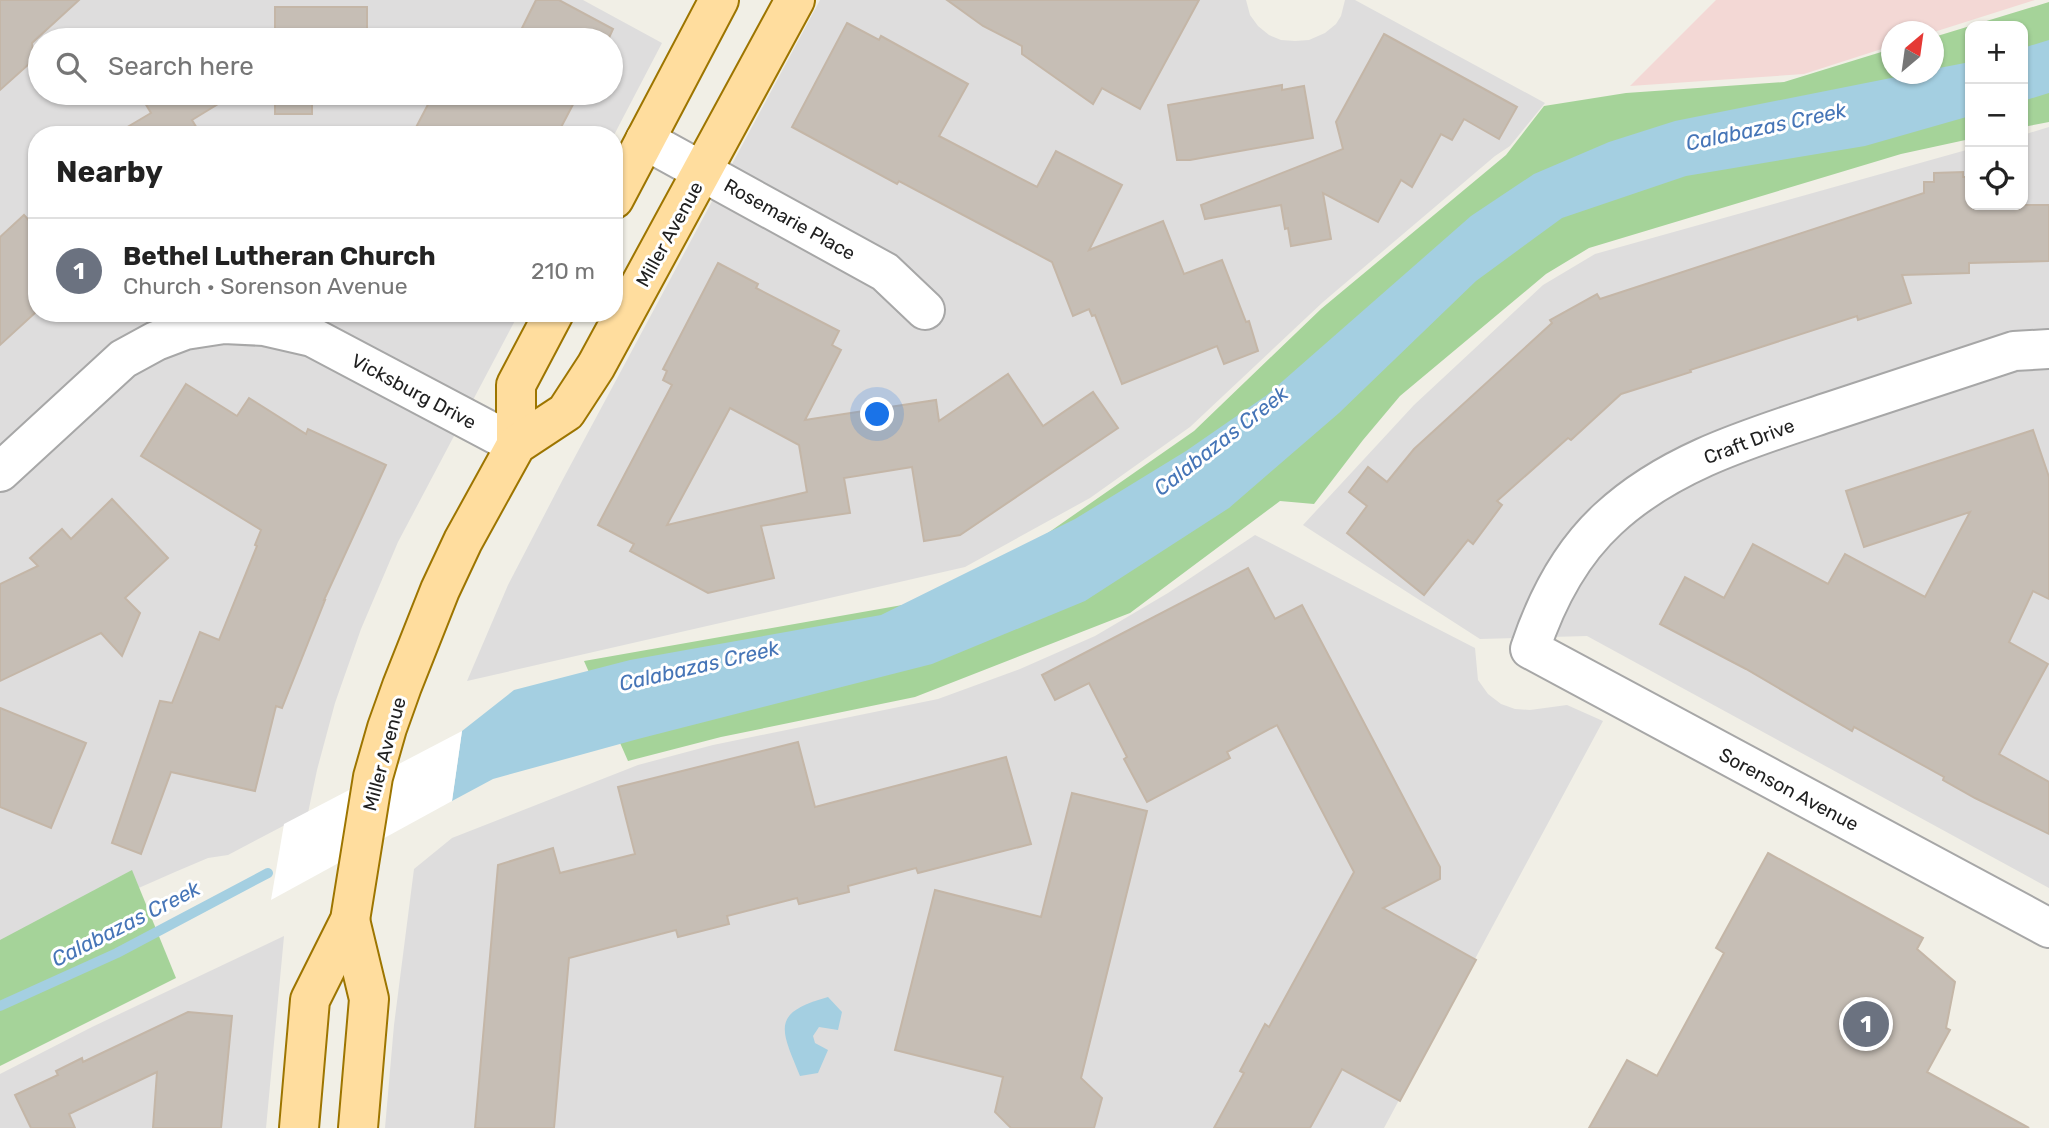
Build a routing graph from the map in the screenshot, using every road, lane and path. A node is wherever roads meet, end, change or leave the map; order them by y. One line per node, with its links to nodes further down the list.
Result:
1 (719, 0): 3 (main road)
2 (795, 0): 4 (main road, Miller Avenue)
3 (645, 140): 4 (street, Rosemarie Place); 5 (main road)
4 (704, 171): 6 (street, Rosemarie Place); 7 (main road, Miller Avenue)
5 (623, 182)
6 (925, 310)
7 (623, 317)
8 (147, 322): 13 (street, Vicksburg Drive)
9 (549, 322): 14 (main road, Miller Avenue)
10 (620, 322): 14 (main road, Miller Avenue)
11 (302, 325): 13 (street, Vicksburg Drive); 14 (street, Vicksburg Drive)
12 (2049, 349): 16 (street, Craft Drive)
13 (123, 359): 15 (street, Vicksburg Drive)
14 (516, 445): 17 (main road, Miller Avenue)
15 (0, 471)
16 (1530, 649): 18 (street, Sorenson Avenue)
17 (350, 920): 19 (main road, Miller Avenue); 20 (main road, Miller Avenue)
18 (2049, 928)
19 (299, 1128)
20 (358, 1128)

